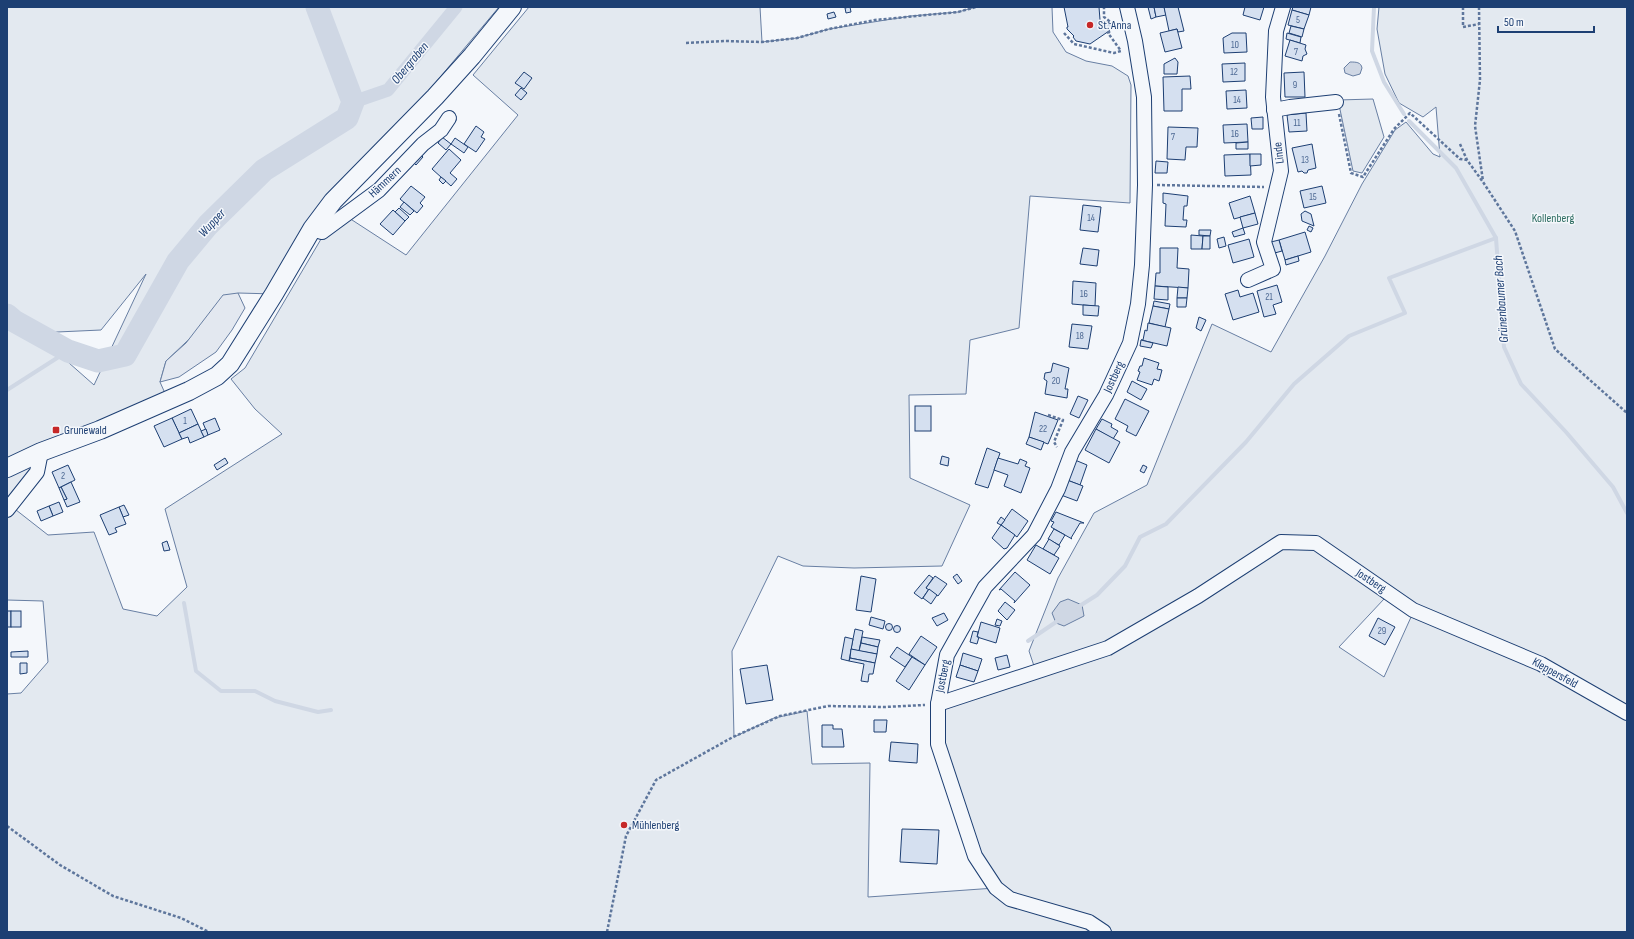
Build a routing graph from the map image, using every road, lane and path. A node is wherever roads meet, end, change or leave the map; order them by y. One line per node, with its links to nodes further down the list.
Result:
1 (512, 7): 19 (main road)
2 (976, 7): 10 (path)
3 (1104, 7): 9 (path)
4 (1127, 7): 17 (street, Jostberg)
5 (1283, 7): 12 (street, Linde)
6 (1463, 7): 8 (path)
7 (1479, 7): 8 (path)
8 (1479, 24): 16 (path)
9 (1064, 33)
10 (686, 43)
11 (1336, 102): 12 (street); 15 (path)
12 (1274, 110): 20 (street, Linde)
13 (449, 118): 19 (street, Hämmern)
14 (1460, 144): 15 (path)
15 (1467, 160): 16 (path)
16 (1483, 182): 21 (path)
17 (1144, 185): 18 (path); 28 (street, Jostberg)
18 (1259, 187)
19 (312, 229): 24 (main road)
20 (1248, 280)
21 (1627, 413)
22 (1048, 415): 23 (path)
23 (1057, 447)
24 (42, 452): 25 (main road); 26 (street)
25 (7, 468)
26 (7, 510)
27 (1481, 638): 28 (street, Jostberg); 29 (street, Kleppersfeld)
28 (938, 704): 32 (path); 33 (street, Jostberg)
29 (1627, 713)
30 (7, 826): 31 (path)
31 (209, 932)
32 (607, 932)
33 (1104, 932)

